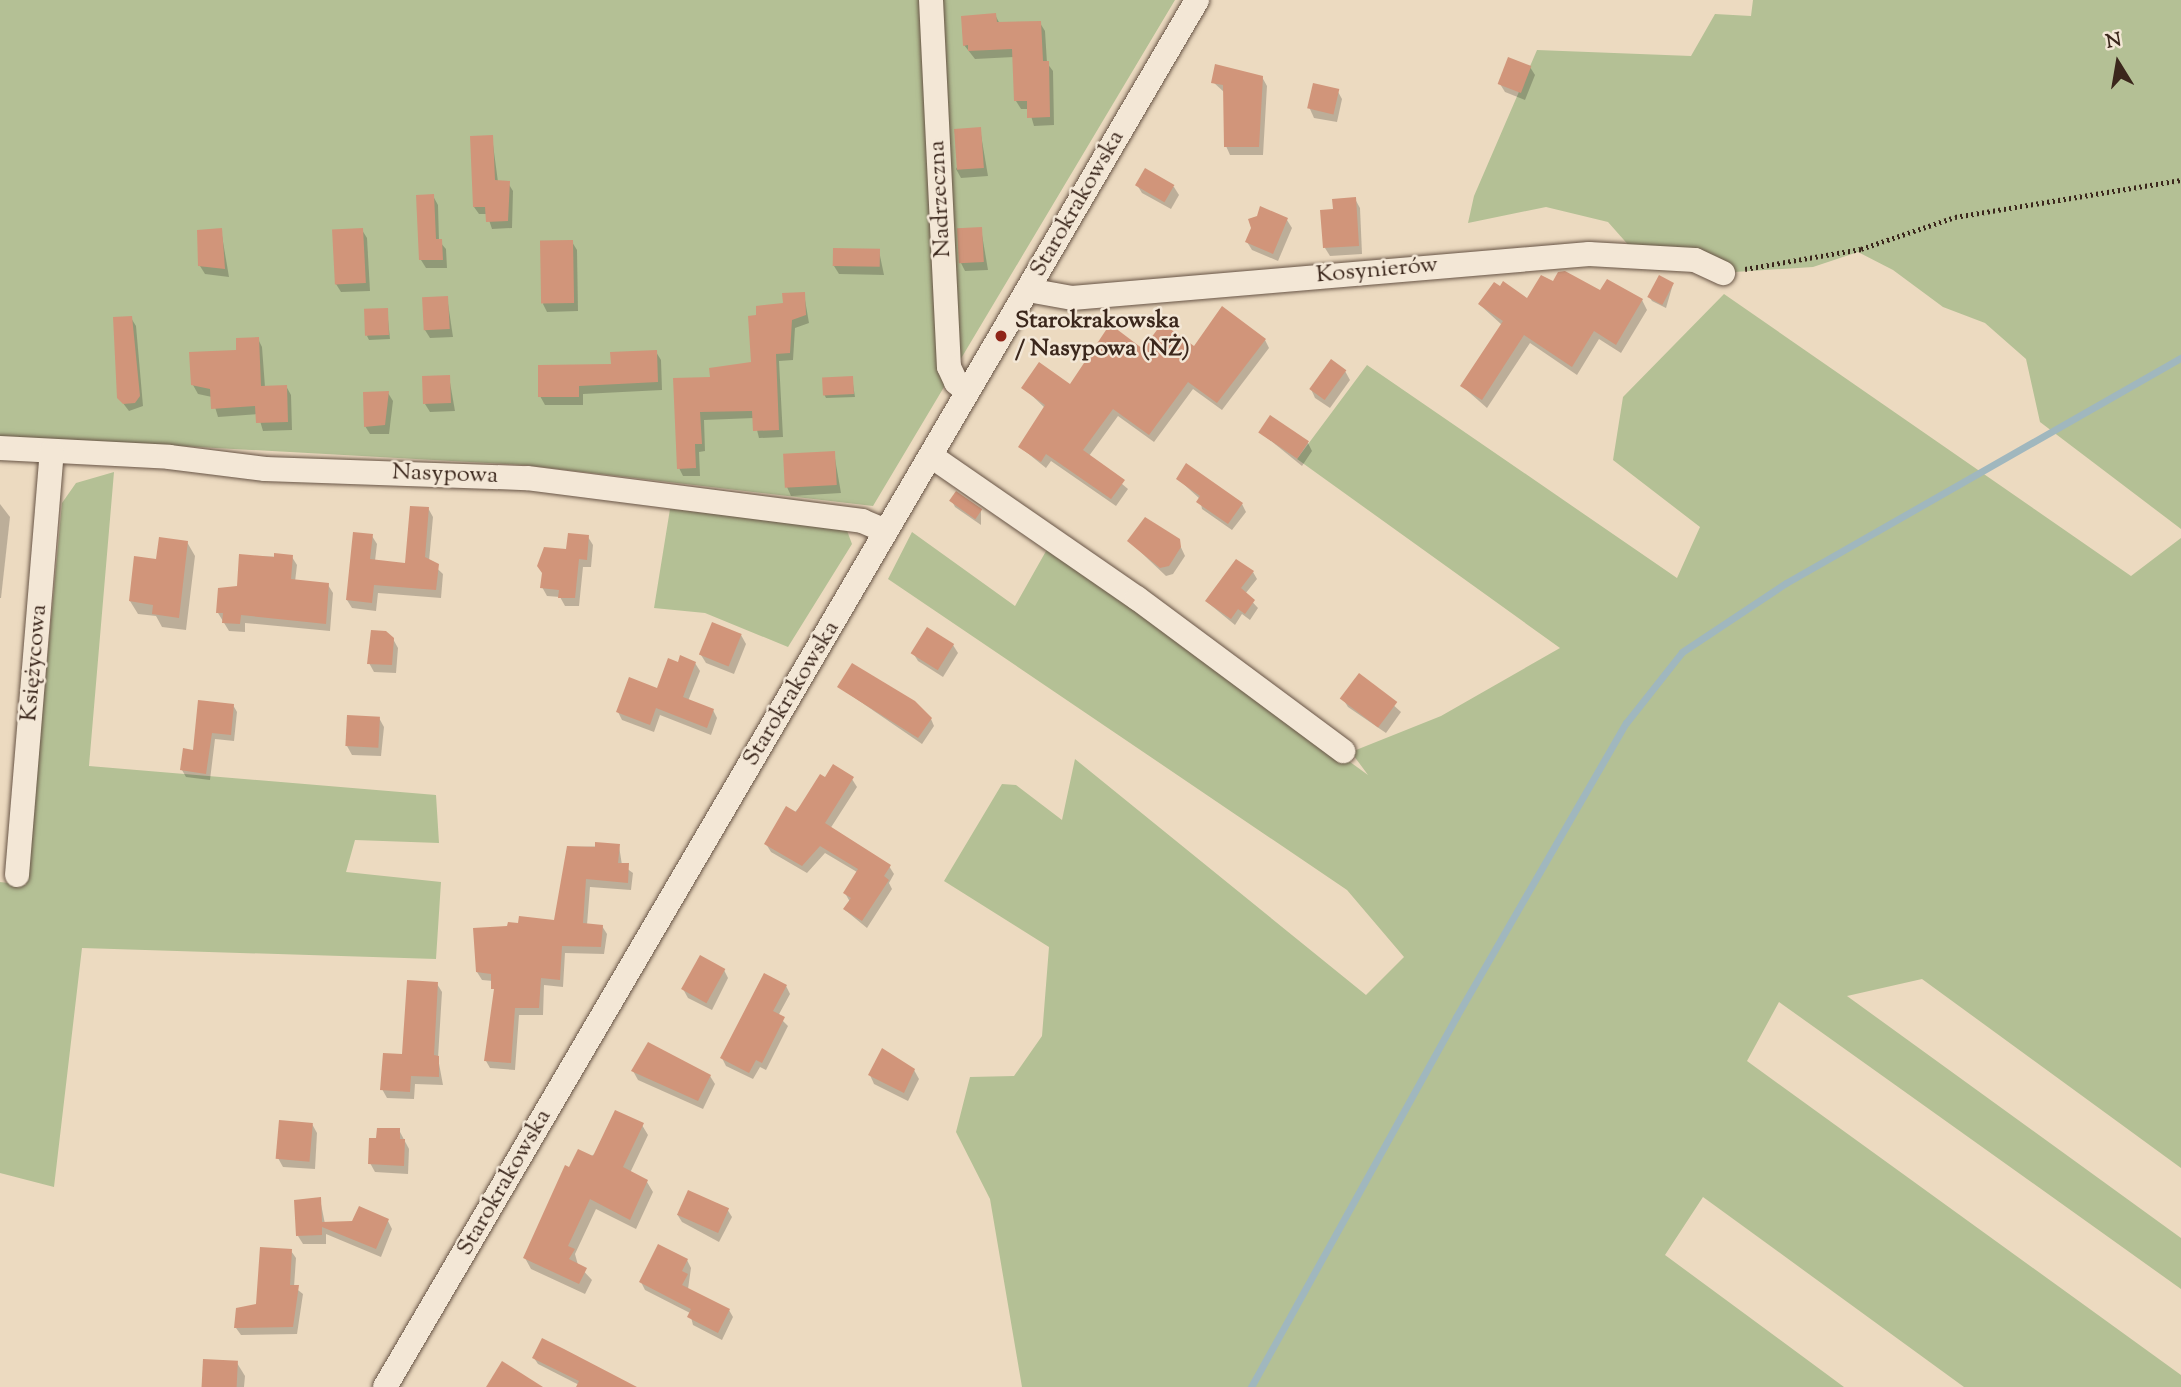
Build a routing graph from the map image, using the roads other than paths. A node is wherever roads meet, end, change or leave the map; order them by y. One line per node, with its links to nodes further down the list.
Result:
1 (931, 0): 5 (street, Nadrzeczna)
2 (1197, 0): 4 (street, Starokrakowska)
3 (1723, 273): 4 (street, Kosynierów)
4 (1028, 290): 5 (street, Starokrakowska)
5 (967, 392): 8 (street, Starokrakowska)
6 (0, 447): 7 (street, Nasypowa)
7 (52, 451): 9 (street, Nasypowa); 11 (street, Księżycowa)
8 (931, 456): 9 (street, Starokrakowska); 10 (street)
9 (886, 531): 12 (street, Starokrakowska)
10 (1343, 751)
11 (17, 874)
12 (385, 1387)

